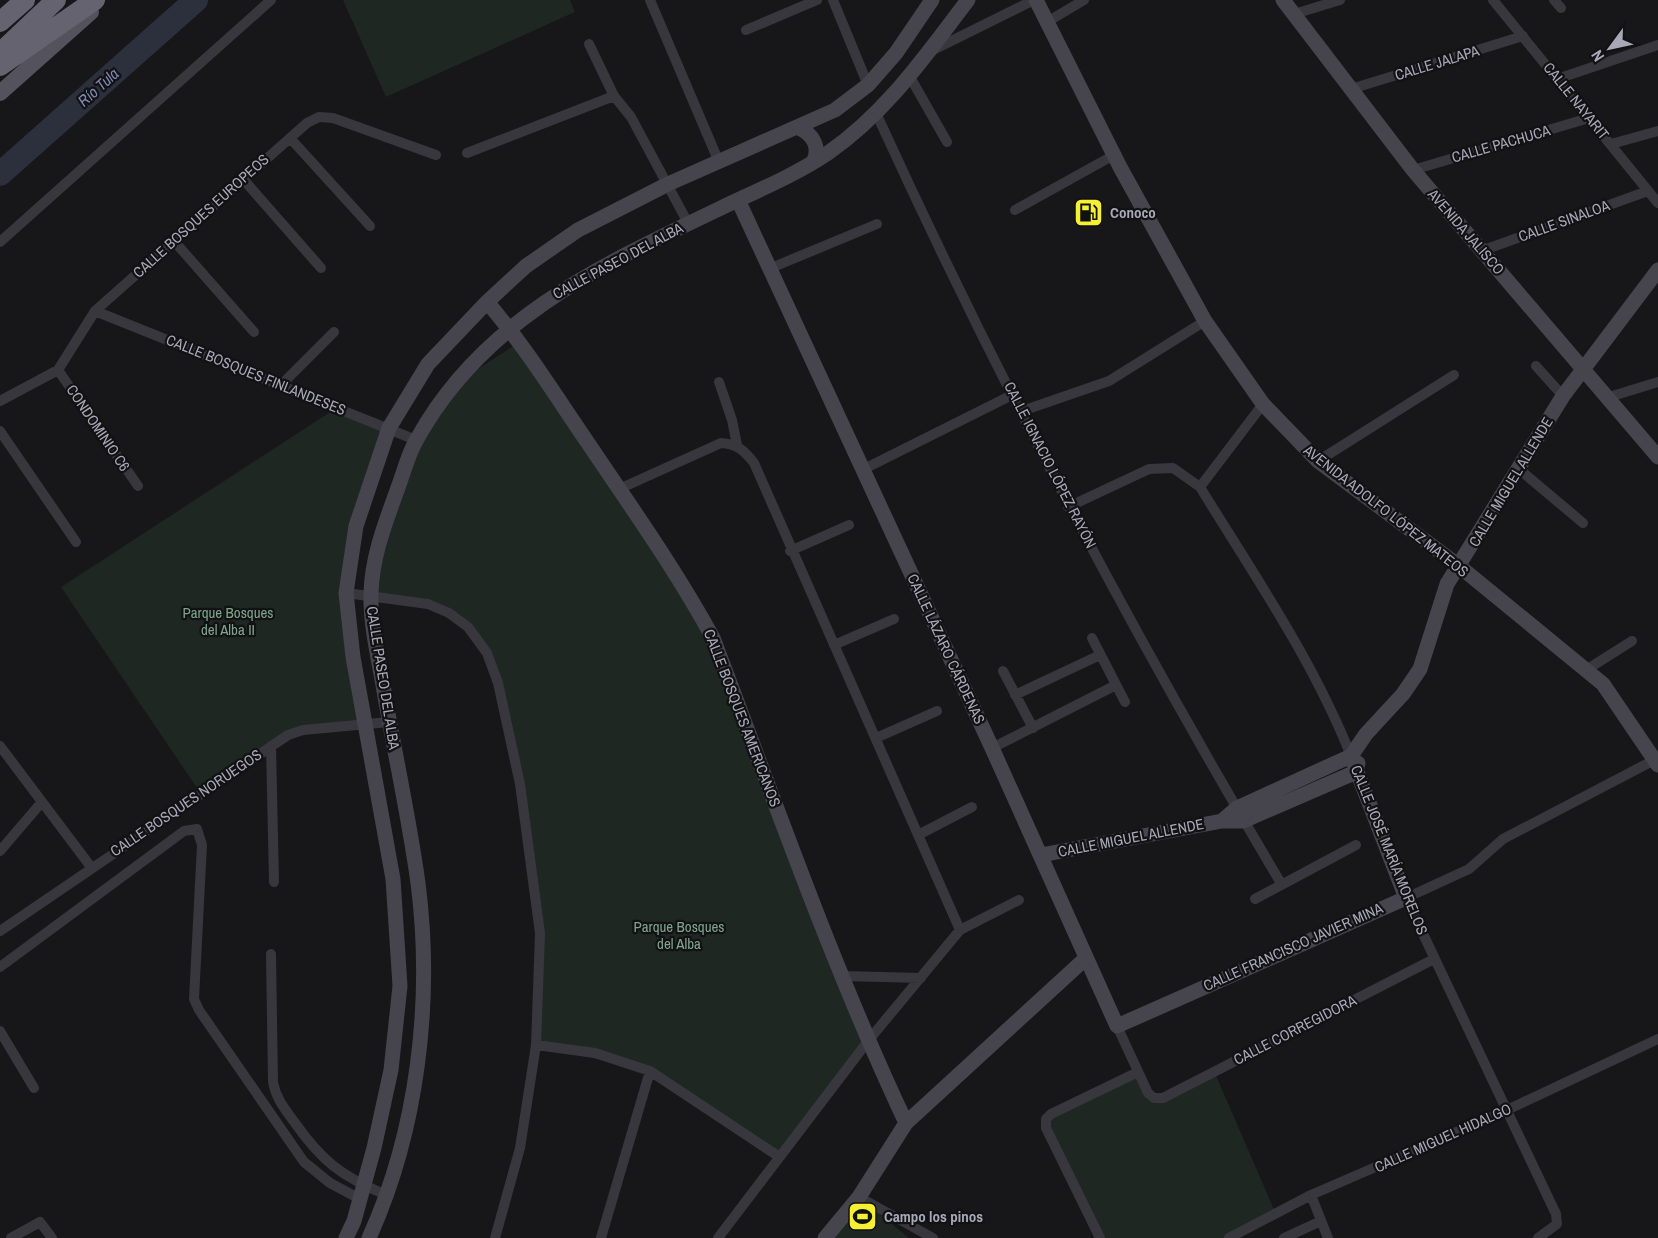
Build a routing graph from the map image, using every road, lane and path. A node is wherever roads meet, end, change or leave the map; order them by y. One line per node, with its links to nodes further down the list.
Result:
1 (25, 0): 17 (highway)
2 (56, 0): 23 (highway)
3 (95, 0): 25 (highway)
4 (104, 0): 30 (main road)
5 (271, 0): 55 (street)
6 (650, 0): 42 (street)
7 (817, 0): 19 (street)
8 (833, 0): 28 (street)
9 (932, 0): 28 (street, CALLE PASEO DEL ALBA)
10 (968, 0): 24 (street, CALLE PASEO DEL ALBA)
11 (1035, 0): 18 (street, AVENIDA ADOLFO LÓPEZ MATEOS); 24 (street)
12 (1084, 0): 18 (street)
13 (1283, 0): 16 (street, AVENIDA JALISCO)
14 (1340, 0): 16 (street)
15 (1493, 0): 20 (street, CALLE NAYARIT)
16 (1294, 14): 29 (street, AVENIDA JALISCO)
17 (0, 22)
18 (1047, 22): 41 (street, AVENIDA ADOLFO LÓPEZ MATEOS)
19 (746, 30)
20 (1523, 36): 27 (street, CALLE NAYARIT); 29 (street, CALLE JALAPA)
21 (589, 44): 31 (street)
22 (1658, 45): 27 (street)
23 (0, 52)
24 (928, 53): 26 (street, CALLE PASEO DEL ALBA)
25 (0, 66)
26 (910, 77): 32 (street, CALLE PASEO DEL ALBA); 37 (street)
27 (1557, 79): 33 (street, CALLE NAYARIT)
28 (868, 85): 34 (street, CALLE PASEO DEL ALBA)
29 (1351, 89): 44 (street, AVENIDA JALISCO)
30 (0, 93)
31 (614, 96): 39 (street); 46 (street)
32 (877, 115): 43 (street, CALLE PASEO DEL ALBA); 73 (street, CALLE IGNACIO LÓPEZ RAYÓN)
33 (1589, 118): 38 (street, CALLE NAYARIT); 44 (street, CALLE PACHUCA)
34 (799, 128): 42 (street, CALLE PASEO DEL ALBA); 43 (street)
35 (1658, 131): 38 (street)
36 (290, 138): 40 (street, CALLE BOSQUES EUROPEOS); 45 (street, CALLE BOSQUES EUROPEOS); 53 (street)
37 (947, 142)
38 (1611, 144): 47 (street, CALLE NAYARIT)
39 (467, 153)
40 (436, 155)
41 (1114, 155): 50 (street); 62 (street, AVENIDA ADOLFO LÓPEZ MATEOS)
42 (719, 162): 46 (street, CALLE PASEO DEL ALBA)
43 (813, 162): 48 (street, CALLE PASEO DEL ALBA)
44 (1413, 170): 56 (street, AVENIDA JALISCO)
45 (243, 179): 54 (street, CALLE BOSQUES EUROPEOS); 57 (street)
46 (668, 184): 51 (street); 60 (street, CALLE PASEO DEL ALBA)
47 (1648, 191): 49 (street, CALLE NAYARIT); 56 (street, CALLE SINALOA)
48 (738, 200): 51 (street, CALLE PASEO DEL ALBA); 58 (street, CALLE LÁZARO CÁRDENAS)
49 (1658, 203)
50 (1015, 210)
51 (688, 223): 63 (street, CALLE PASEO DEL ALBA)
52 (877, 224): 58 (street)
53 (370, 226)
54 (174, 241): 61 (street, CALLE BOSQUES EUROPEOS); 64 (street)
55 (0, 242)
56 (1480, 251): 67 (street, AVENIDA JALISCO)
57 (321, 268)
58 (771, 268): 85 (street, CALLE LÁZARO CÁRDENAS)
59 (1658, 270): 67 (street, CALLE MIGUEL ALLENDE)
60 (487, 302): 63 (street, CALLE BOSQUES AMERICANOS); 79 (street, CALLE PASEO DEL ALBA)
61 (95, 311): 68 (street, CALLE BOSQUES EUROPEOS); 72 (street, CALLE BOSQUES FINLANDESES)
62 (1205, 321): 77 (street, AVENIDA ADOLFO LÓPEZ MATEOS); 78 (street)
63 (509, 327): 81 (street, CALLE PASEO DEL ALBA); 89 (street, CALLE BOSQUES AMERICANOS)
64 (254, 332)
65 (334, 332): 72 (street)
66 (1536, 366): 74 (street)
67 (1583, 367): 74 (street, CALLE MIGUEL ALLENDE); 75 (street, AVENIDA JALISCO)
68 (58, 370): 76 (street, CALLE BOSQUES EUROPEOS); 87 (street, CONDOMINIO C6)
69 (1454, 375): 84 (street)
70 (718, 382): 82 (street)
71 (1658, 382): 75 (street)
72 (282, 384): 79 (street, CALLE BOSQUES FINLANDESES)
73 (1014, 394): 78 (street, CALLE IGNACIO LÓPEZ RAYÓN); 85 (street)
74 (1563, 396): 86 (street, CALLE MIGUEL ALLENDE)
75 (1609, 397): 83 (street, AVENIDA JALISCO)
76 (0, 401)
77 (1263, 404): 84 (street, AVENIDA ADOLFO LÓPEZ MATEOS); 88 (street)
78 (1022, 411): 90 (street, CALLE IGNACIO LÓPEZ RAYÓN)
79 (389, 428): 81 (street, CALLE BOSQUES FINLANDESES); 96 (street, CALLE PASEO DEL ALBA)
80 (0, 431): 93 (street)
81 (416, 440): 97 (street, CALLE PASEO DEL ALBA)
82 (737, 445): 89 (street); 94 (street)
83 (1658, 457)
84 (1318, 461): 95 (street, AVENIDA ADOLFO LÓPEZ MATEOS)
85 (862, 470): 116 (street, CALLE LÁZARO CÁRDENAS)
86 (1520, 470): 91 (street); 95 (street, CALLE MIGUEL ALLENDE)
87 (138, 486)
88 (1200, 487): 90 (street, CALLE JOSÉ MARÍA MORELOS); 117 (street, CALLE JOSÉ MARÍA MORELOS)
89 (619, 489): 139 (street, CALLE BOSQUES AMERICANOS)
90 (1068, 507): 122 (street, CALLE IGNACIO LÓPEZ RAYÓN)
91 (1583, 523)
92 (849, 525): 94 (street)
93 (76, 542)
94 (790, 550): 101 (street)
95 (1459, 566): 103 (street, AVENIDA ADOLFO LÓPEZ MATEOS); 112 (street, CALLE MIGUEL ALLENDE)
96 (346, 593): 97 (street); 110 (street, CALLE PASEO DEL ALBA)
97 (371, 595): 109 (street, CALLE PASEO DEL ALBA); 145 (street)
98 (894, 619): 101 (street)
99 (1092, 638): 102 (street)
100 (1632, 641): 103 (street)
101 (834, 645): 113 (street)
102 (1100, 655): 105 (street); 106 (street)
103 (1586, 670): 118 (street, AVENIDA ADOLFO LÓPEZ MATEOS)
104 (1002, 671): 106 (street)
105 (1116, 684): 107 (street); 111 (street)
106 (1016, 695): 111 (street)
107 (1125, 702)
108 (937, 711): 113 (street)
109 (389, 722): 110 (street, CALLE BOSQUES NORUEGOS); 154 (street, CALLE PASEO DEL ALBA)
110 (364, 724): 115 (street, CALLE BOSQUES NORUEGOS); 153 (street, CALLE PASEO DEL ALBA)
111 (1033, 728): 116 (street)
112 (1366, 734): 117 (street, CALLE MIGUEL ALLENDE); 119 (street, CALLE MIGUEL ALLENDE)
113 (876, 738): 123 (street)
114 (0, 746): 120 (street)
115 (271, 746): 127 (street, CALLE BOSQUES NORUEGOS); 128 (street)
116 (992, 748): 126 (street, CALLE LÁZARO CÁRDENAS)
117 (1351, 756): 119 (street, CALLE JOSÉ MARÍA MORELOS); 122 (street, CALLE MIGUEL ALLENDE)
118 (1657, 761): 130 (street, CALLE FRANCISCO JAVIER MINA)
119 (1356, 772): 122 (street, CALLE MIGUEL ALLENDE); 130 (street, CALLE JOSÉ MARÍA MORELOS)
120 (41, 803): 125 (street); 127 (street)
121 (972, 807): 123 (street)
122 (1240, 814): 126 (street, CALLE MIGUEL ALLENDE); 129 (street, CALLE IGNACIO LÓPEZ RAYÓN)
123 (920, 834): 133 (street)
124 (1356, 845): 129 (street)
125 (0, 851)
126 (1041, 855): 136 (street, CALLE LÁZARO CÁRDENAS)
127 (91, 867): 134 (street, CALLE BOSQUES NORUEGOS)
128 (274, 882)
129 (1282, 885): 131 (street)
130 (1406, 897): 137 (street, CALLE JOSÉ MARÍA MORELOS); 141 (street, CALLE FRANCISCO JAVIER MINA)
131 (1255, 899)
132 (1019, 900): 133 (street)
133 (960, 930): 140 (street)
134 (0, 931)
135 (271, 954): 153 (street)
136 (1086, 958): 141 (street, CALLE LÁZARO CÁRDENAS); 151 (street)
137 (1434, 959): 149 (street, CALLE CORREGIDORA); 150 (street, CALLE JOSÉ MARÍA MORELOS)
138 (0, 967): 153 (street)
139 (842, 976): 140 (street); 144 (street, CALLE BOSQUES AMERICANOS)
140 (921, 978): 144 (street)
141 (1117, 1026): 147 (street, CALLE LÁZARO CÁRDENAS)
142 (0, 1031): 148 (street)
143 (1658, 1040): 150 (street, CALLE MIGUEL HIDALGO)
144 (868, 1041): 151 (street, CALLE BOSQUES AMERICANOS); 152 (street)
145 (536, 1045): 146 (street); 162 (street)
146 (650, 1071): 152 (street); 163 (street)
147 (1138, 1072): 149 (street, CALLE LÁZARO CÁRDENAS); 167 (street)
148 (34, 1088)
149 (1154, 1098)
150 (1507, 1110): 155 (street, CALLE MIGUEL HIDALGO); 171 (street, CALLE JOSÉ MARÍA MORELOS)
151 (906, 1123): 156 (street)
152 (778, 1156): 164 (street)
153 (362, 1192): 154 (street); 160 (street, CALLE PASEO DEL ALBA)
154 (384, 1194): 161 (street, CALLE PASEO DEL ALBA)
155 (1311, 1195): 157 (street); 168 (street, CALLE MIGUEL HIDALGO)
156 (859, 1197): 165 (street); 166 (street)
157 (1321, 1221): 169 (street); 170 (street)
158 (11, 1238): 159 (street)
159 (52, 1238)
160 (346, 1238)
161 (369, 1238)
162 (495, 1238)
163 (601, 1238)
164 (718, 1238)
165 (825, 1238)
166 (933, 1238)
167 (1100, 1238)
168 (1229, 1238)
169 (1284, 1238)
170 (1328, 1238)
171 (1538, 1238)

